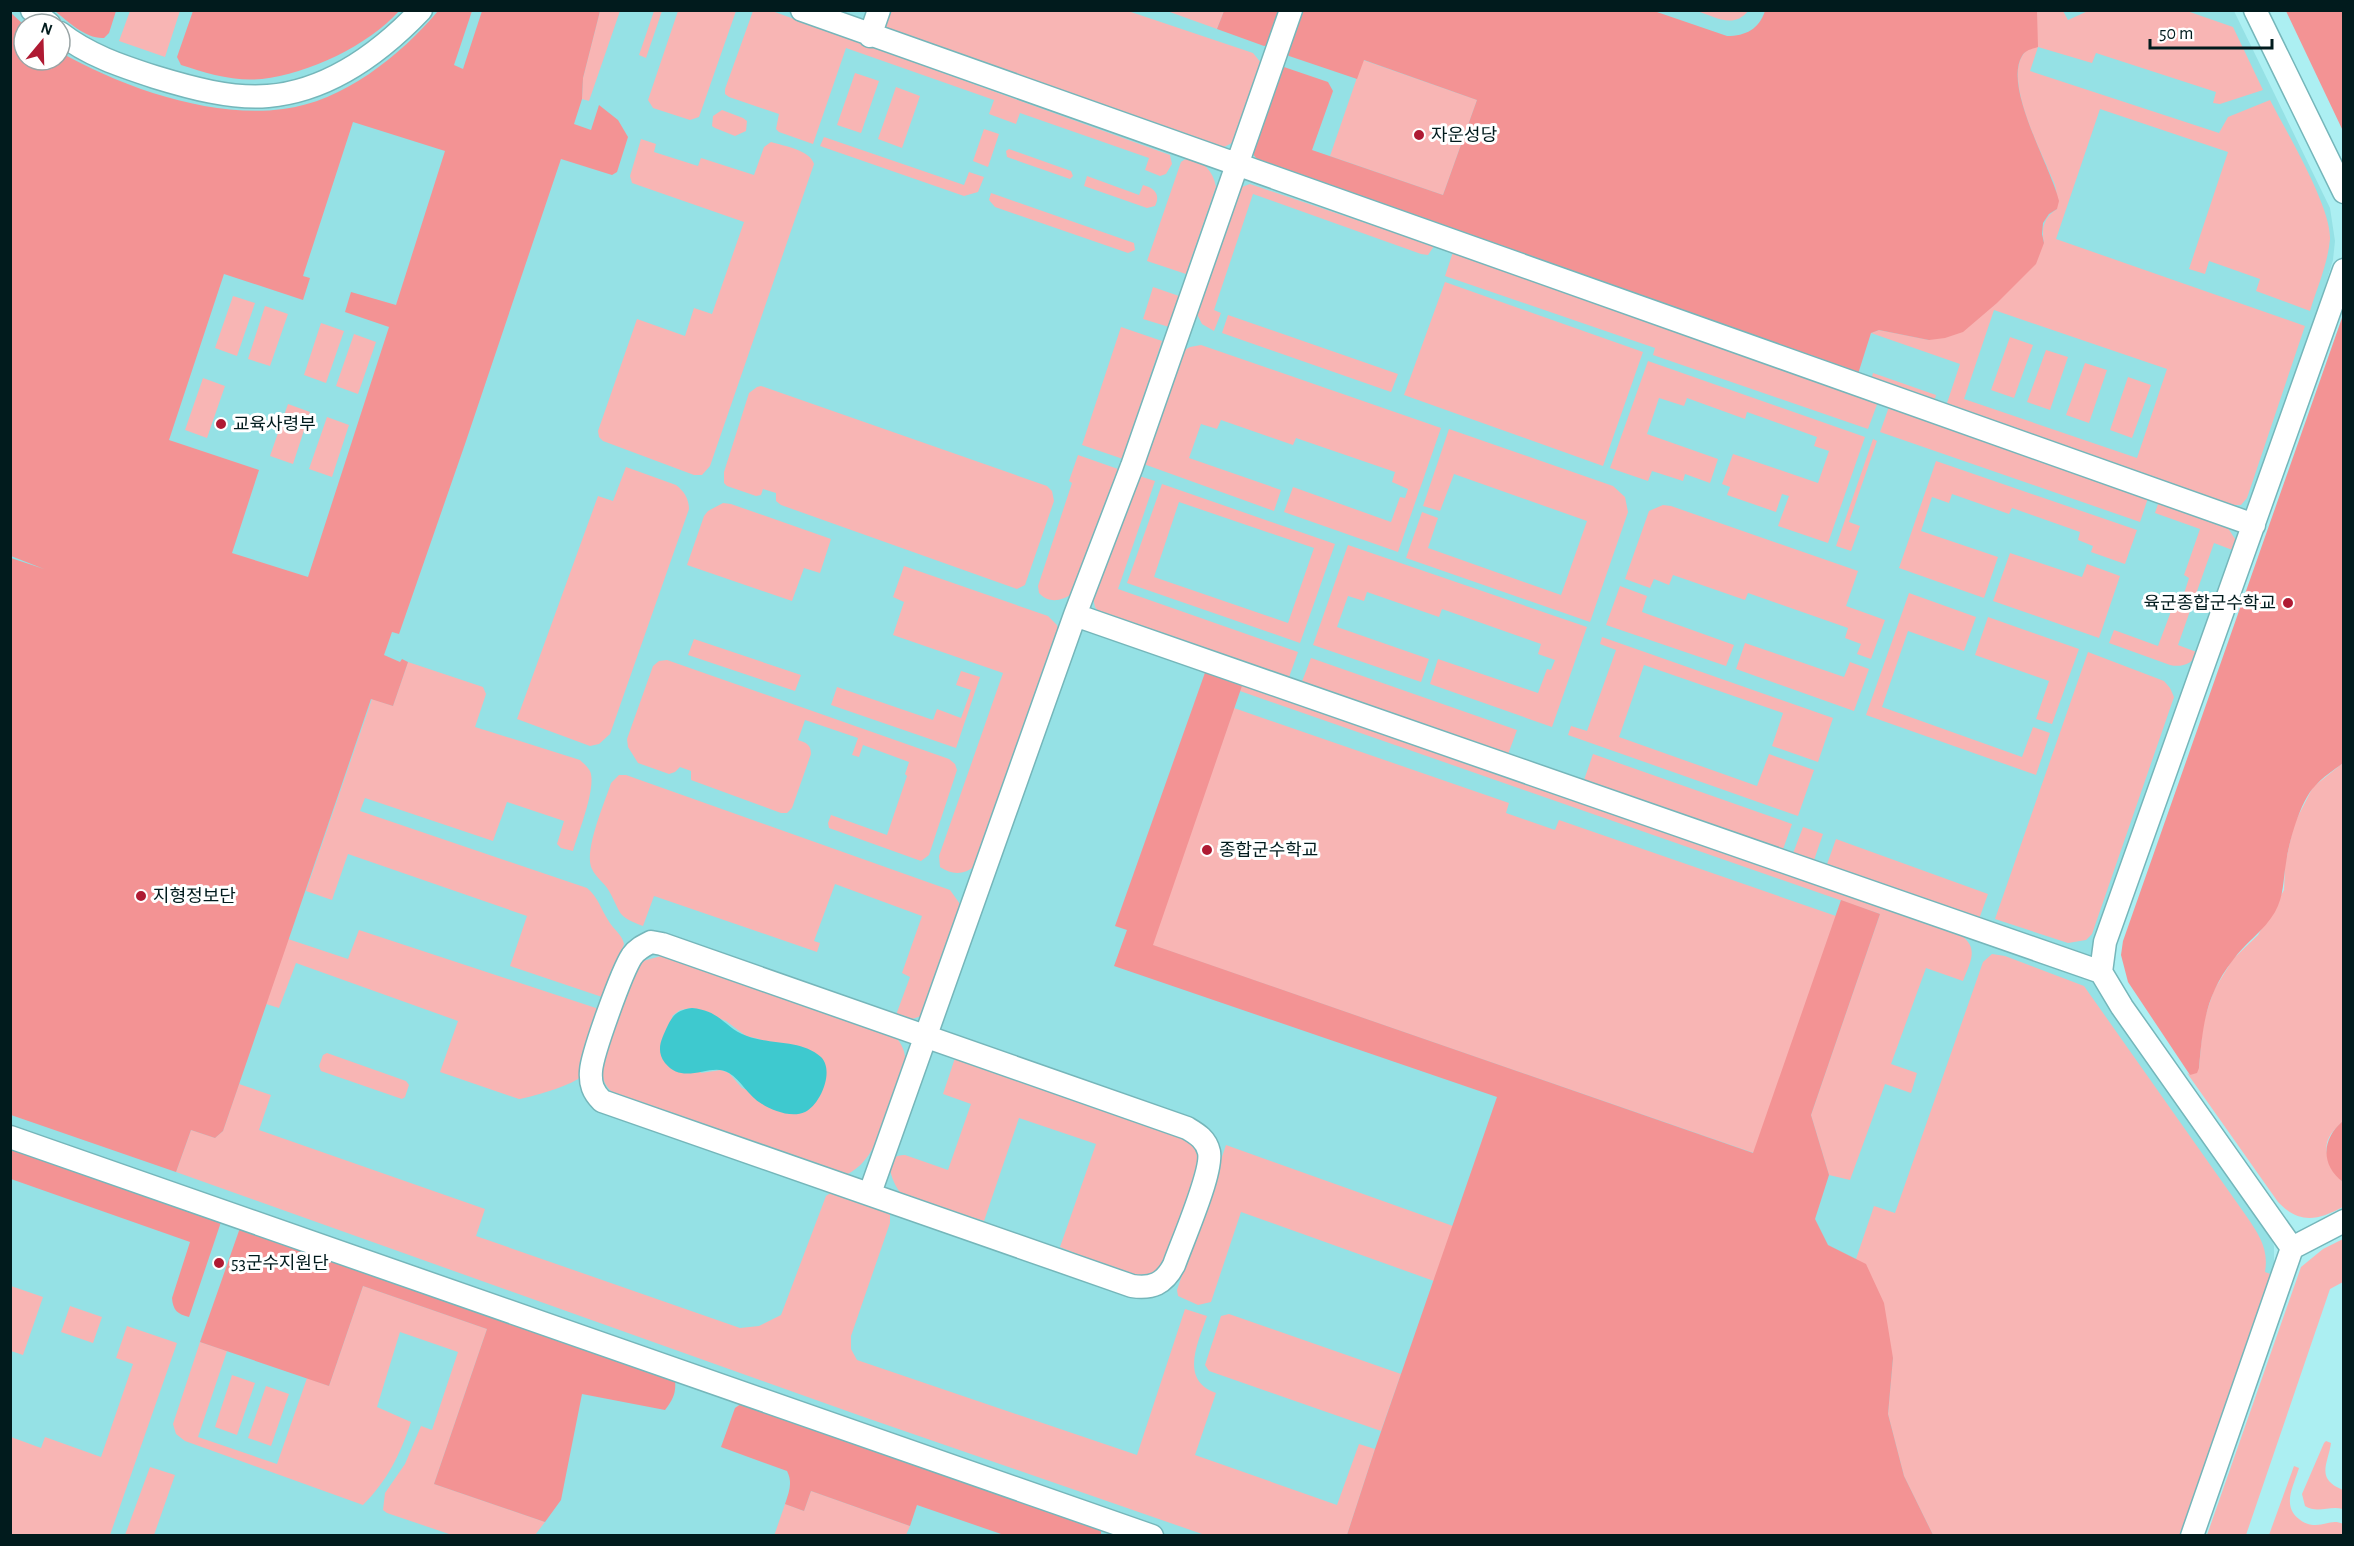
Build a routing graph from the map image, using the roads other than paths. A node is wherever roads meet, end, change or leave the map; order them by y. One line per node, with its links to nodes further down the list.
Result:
1 (422, 10): 7 (street)
2 (802, 10): 6 (street)
3 (879, 10): 6 (street)
4 (1291, 10): 8 (street)
5 (2255, 10): 9 (street)
6 (870, 36): 8 (street)
7 (72, 41)
8 (1237, 166): 11 (street); 12 (street)
9 (2343, 192)
10 (2343, 270): 11 (street)
11 (2254, 525): 13 (street)
12 (1075, 615): 13 (street); 14 (street)
13 (2101, 972): 18 (street)
14 (927, 1036): 16 (street); 16 (street); 16 (street)
15 (10, 1137): 19 (street)
16 (870, 1193)
17 (2343, 1221): 18 (street)
18 (2292, 1248): 20 (street)
19 (1152, 1536)
20 (2192, 1536)

